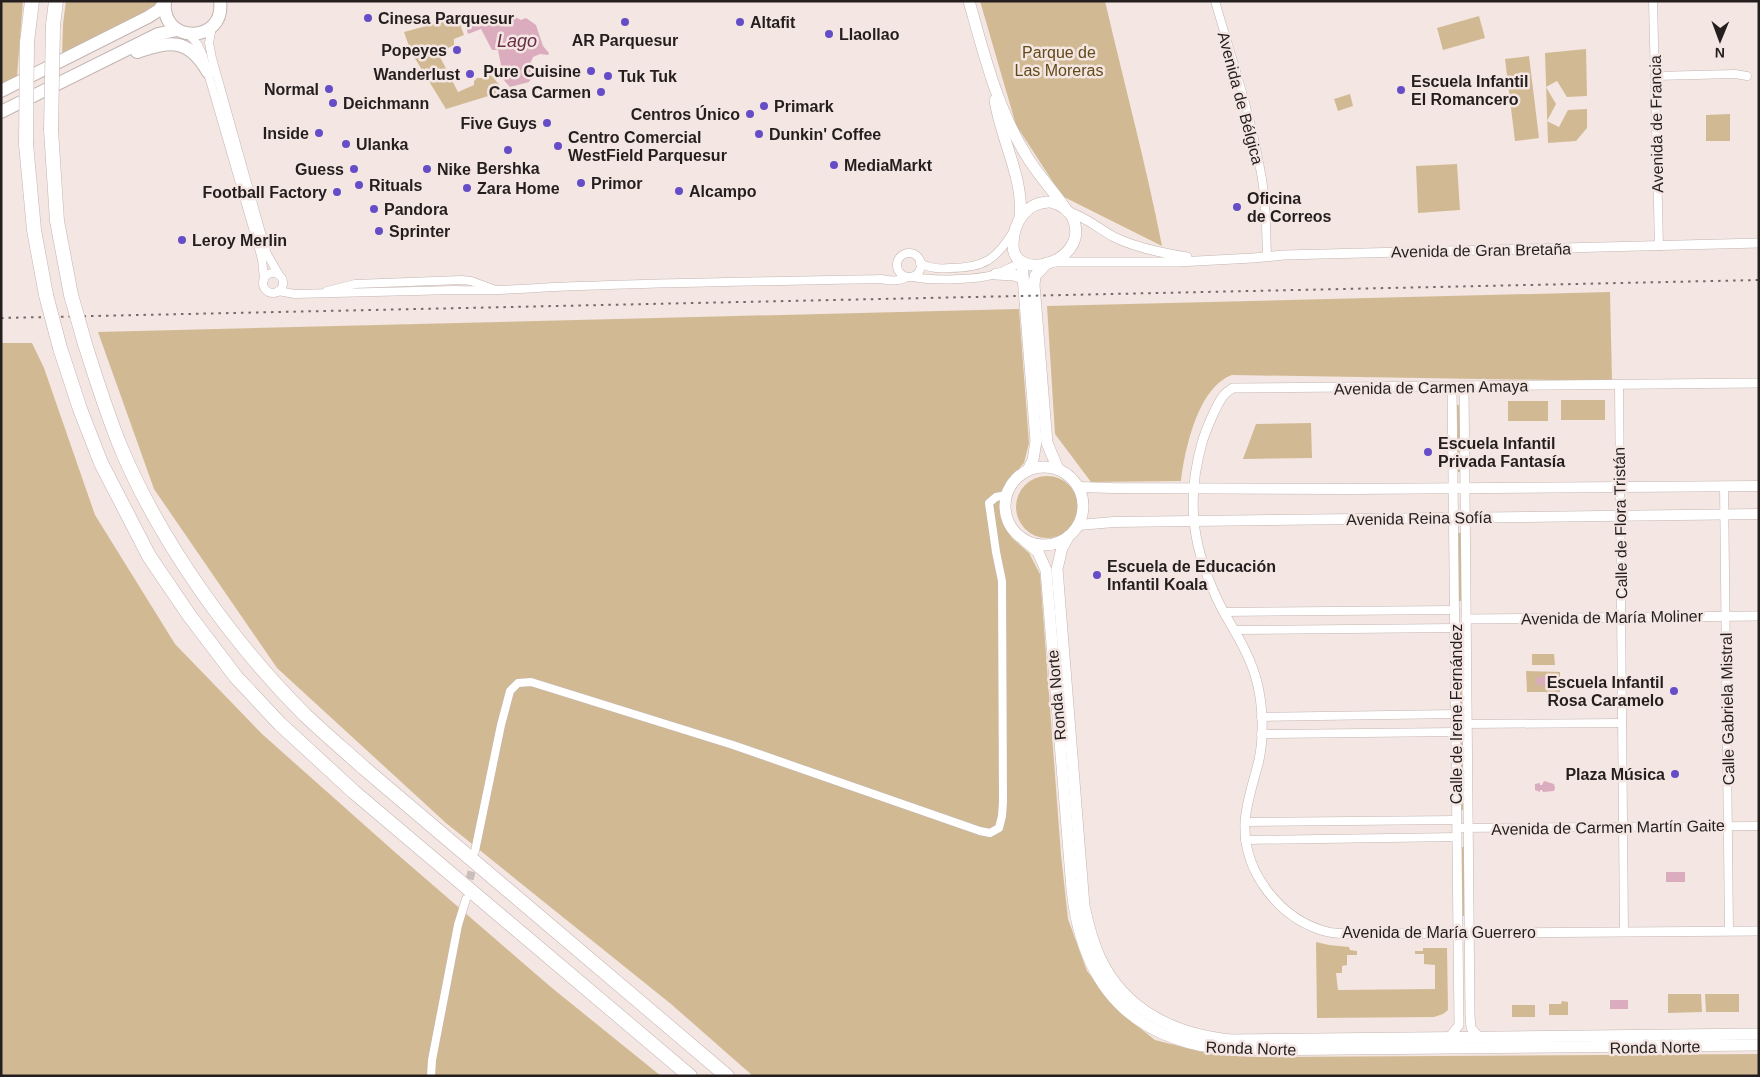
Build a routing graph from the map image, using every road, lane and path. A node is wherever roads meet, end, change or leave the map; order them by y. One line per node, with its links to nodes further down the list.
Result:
1 (32, 1): 93 (highway, bridge)
2 (56, 1): 94 (highway, bridge)
3 (969, 1): 14 (main road, Avenida de Gran Bretaña)
4 (1215, 1): 21 (street, Avenida de Bélgica)
5 (1653, 1): 12 (street, Avenida de Francia)
6 (165, 2): 9 (highway); 15 (highway)
7 (223, 4): 8 (highway)
8 (212, 27): 9 (highway); 28 (street)
9 (183, 32): 10 (highway); 11 (street)
10 (101, 62): 11 (highway); 16 (highway)
11 (208, 72): 32 (street)
12 (1655, 76): 13 (street); 20 (street, Avenida de Francia)
13 (1747, 76)
14 (993, 86): 17 (main road, Avenida de Gran Bretaña); 18 (main road, Avenida de Gran Bretaña)
15 (1, 91)
16 (1, 112)
17 (1067, 210): 18 (main road); 22 (street, Avenida de Gran Bretaña); 25 (main road)
18 (1017, 223): 23 (main road); 24 (street)
19 (1759, 243): 20 (street, Avenida de Gran Bretaña)
20 (1658, 246): 21 (street, Avenida de Gran Bretaña)
21 (1267, 256): 22 (street, Avenida de Gran Bretaña)
22 (1204, 260): 25 (street, Avenida de Gran Bretaña)
23 (1022, 262): 25 (main road); 27 (street); 31 (main road)
24 (920, 263): 26 (street); 29 (street)
25 (1050, 263): 38 (main road)
26 (897, 266): 29 (street); 30 (street)
27 (996, 274): 29 (street); 31 (main road)
28 (279, 275): 32 (street); 33 (street)
29 (910, 277): 30 (street)
30 (881, 278): 33 (street)
31 (1023, 278): 39 (main road)
32 (264, 279): 33 (street)
33 (278, 291)
34 (1759, 383): 35 (street, Avenida de Carmen Amaya)
35 (1619, 385): 37 (street, Avenida de Carmen Amaya); 45 (street, Calle de Flora Tristán)
36 (1452, 387): 37 (street, Avenida de Carmen Amaya); 43 (street, Calle de Irene Fernández); 46 (street, Avenida de Carmen Amaya)
37 (1464, 387): 44 (street, Calle de Irene Fernández)
38 (1058, 469): 39 (main road); 42 (main road)
39 (1028, 470): 47 (main road)
40 (1724, 486): 41 (main road, Avenida Reina Sofía); 45 (main road, Avenida Reina Sofía); 49 (street, Calle Gabriela Mistral)
41 (1759, 486)
42 (1079, 487): 46 (main road, Avenida Reina Sofía); 55 (main road, Ronda Norte)
43 (1454, 488): 44 (main road, Avenida Reina Sofía); 46 (main road, Avenida Reina Sofía); 53 (street, Calle de Irene Fernández)
44 (1465, 488): 45 (main road, Avenida Reina Sofía); 52 (street, Calle de Irene Fernández)
45 (1620, 488): 51 (street, Calle de Flora Tristán)
46 (1194, 489): 48 (street, Avenida de Carmen Amaya)
47 (1006, 495): 57 (main road, Ronda Norte); 81 (street)
48 (1193, 507): 54 (street, Avenida de María Guerrero)
49 (1725, 514): 50 (main road, Avenida Reina Sofía); 51 (main road, Avenida Reina Sofía); 61 (street, Calle Gabriela Mistral)
50 (1759, 514)
51 (1620, 515): 52 (main road, Avenida Reina Sofía); 63 (street, Calle de Flora Tristán)
52 (1465, 516): 53 (main road, Avenida Reina Sofía); 64 (street, Calle de Irene Fernández)
53 (1454, 518): 54 (main road, Avenida Reina Sofía); 58 (street, Calle de Irene Fernández)
54 (1194, 522): 55 (main road, Avenida Reina Sofía); 59 (street, Avenida de María Guerrero)
55 (1078, 525): 56 (main road, Ronda Norte)
56 (1068, 537): 57 (main road, Ronda Norte); 90 (main road, Ronda Norte)
57 (1024, 540): 91 (main road, Ronda Norte)
58 (1455, 610): 60 (street); 65 (street, Calle de Irene Fernández)
59 (1224, 612): 60 (street); 67 (street, Avenida de María Guerrero)
60 (1351, 612): 66 (street)
61 (1726, 616): 62 (street, Avenida de María Moliner); 63 (street, Avenida de María Moliner); 76 (street, Calle Gabriela Mistral)
62 (1759, 616)
63 (1621, 617): 64 (street, Avenida de María Moliner); 70 (street, Calle de Flora Tristán)
64 (1466, 619): 71 (street, Calle de Irene Fernández)
65 (1455, 628): 66 (street); 68 (street, Calle de Irene Fernández)
66 (1351, 629): 67 (street)
67 (1235, 630): 69 (street, Avenida de María Guerrero)
68 (1456, 714): 69 (street); 72 (street, Calle de Irene Fernández)
69 (1261, 717): 73 (street, Avenida de María Guerrero)
70 (1622, 723): 71 (street); 75 (street, Calle de Flora Tristán)
71 (1466, 724): 78 (street, Calle de Irene Fernández)
72 (1456, 732): 73 (street); 79 (street, Calle de Irene Fernández)
73 (1262, 734): 74 (street, Avenida de María Guerrero)
74 (1245, 822): 79 (street, Avenida de Carmen Martín Gaite); 80 (street, Avenida de María Guerrero)
75 (1623, 826): 76 (street, Avenida de Carmen Martín Gaite); 78 (street, Avenida de Carmen Martín Gaite); 86 (street, Calle de Flora Tristán)
76 (1728, 826): 77 (street, Avenida de Carmen Martín Gaite); 83 (street, Calle Gabriela Mistral)
77 (1759, 826)
78 (1468, 828): 79 (street, Avenida de Carmen Martín Gaite); 85 (street, Calle de Irene Fernández)
79 (1456, 829): 80 (street, Avenida de Carmen Martín Gaite); 87 (street, Calle de Irene Fernández)
80 (1245, 840): 87 (street, Avenida de María Guerrero)
81 (476, 851)
82 (466, 899): 92 (street)
83 (1729, 931): 84 (street, Avenida de María Guerrero); 86 (street, Avenida de María Guerrero)
84 (1759, 931)
85 (1469, 932): 86 (street, Avenida de María Guerrero); 87 (street, Avenida de María Guerrero); 89 (street, Calle de Irene Fernández)
86 (1624, 932)
87 (1457, 933): 90 (street, Calle de Irene Fernández)
88 (1759, 1034): 89 (main road, Ronda Norte)
89 (1479, 1037): 90 (main road, Ronda Norte)
90 (1449, 1038)
91 (1759, 1046)
92 (431, 1076)
93 (690, 1076)
94 (727, 1076)

